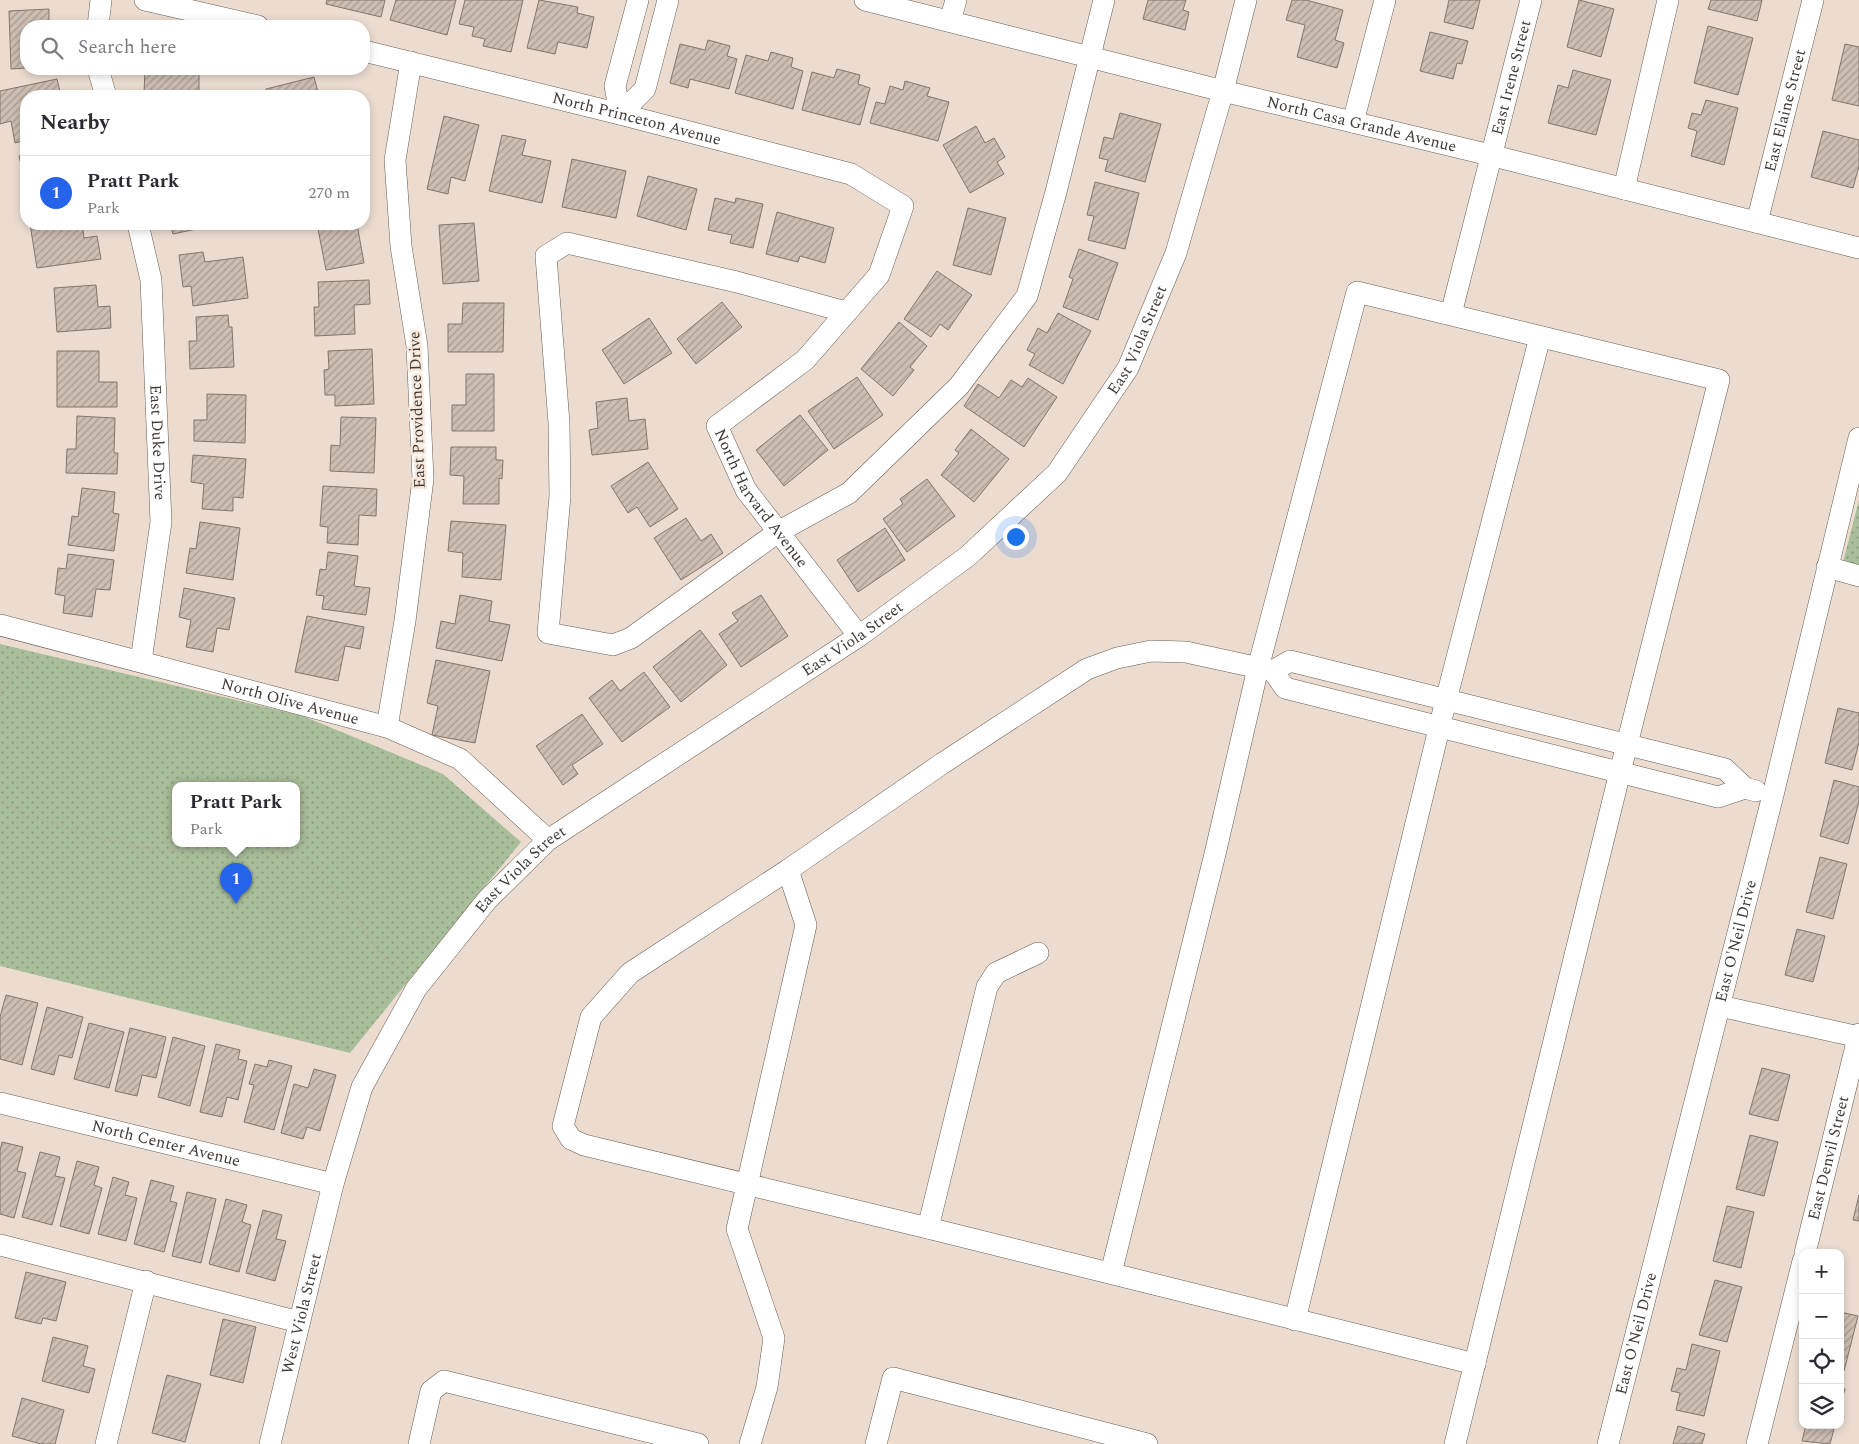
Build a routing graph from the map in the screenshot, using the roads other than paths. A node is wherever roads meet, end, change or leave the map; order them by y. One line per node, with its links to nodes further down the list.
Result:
1 (101, 0): 13 (street)
2 (145, 0): 14 (street)
3 (638, 0): 22 (street)
4 (668, 0): 22 (street)
5 (865, 0): 15 (street, North Casa Grande Avenue)
6 (956, 0): 15 (street)
7 (1104, 0): 17 (street)
8 (1246, 0): 21 (street, East Viola Street)
9 (1385, 0): 23 (street)
10 (1531, 0): 24 (street, East Irene Street)
11 (1668, 0): 25 (street)
12 (1813, 0): 27 (street, East Elaine Street)
13 (99, 20)
14 (232, 20)
15 (950, 21): 17 (street, North Casa Grande Avenue)
16 (370, 52): 18 (street, North Princeton Avenue)
17 (1090, 57): 21 (street, North Casa Grande Avenue); 34 (street)
18 (411, 62): 22 (street, North Princeton Avenue); 42 (street, East Providence Drive)
19 (100, 75): 20 (street)
20 (104, 90)
21 (1223, 91): 23 (street, North Casa Grande Avenue); 38 (street, East Viola Street)
22 (620, 114): 26 (street, North Princeton Avenue)
23 (1353, 122): 24 (street, North Casa Grande Avenue)
24 (1490, 155): 25 (street, North Casa Grande Avenue); 31 (street, East Irene Street)
25 (1624, 189): 27 (street, North Casa Grande Avenue)
26 (904, 206): 30 (street, North Harvard Avenue)
27 (1757, 222): 29 (street, North Casa Grande Avenue)
28 (139, 230): 39 (street, East Duke Drive)
29 (1859, 248)
30 (846, 312): 34 (street, North Harvard Avenue); 34 (street)
31 (1451, 314): 32 (street); 40 (street)
32 (1540, 336): 41 (street); 44 (street)
33 (1859, 438): 35 (street, East O'Neil Drive)
34 (778, 532): 38 (street, North Harvard Avenue)
35 (1827, 567): 36 (street); 49 (street, East O'Neil Drive)
36 (1859, 576)
37 (0, 625): 39 (street, North Olive Avenue)
38 (859, 636): 50 (street, East Viola Street)
39 (142, 661): 42 (street, North Olive Avenue)
40 (1265, 670): 41 (street); 43 (street); 51 (street); 61 (street)
41 (1446, 700): 43 (street); 44 (street)
42 (387, 727): 50 (street, North Olive Avenue)
43 (1439, 727): 46 (street); 64 (street)
44 (1627, 745): 45 (street); 46 (street)
45 (1693, 762): 47 (street); 48 (street)
46 (1620, 772): 48 (street); 66 (street)
47 (1745, 788): 48 (street); 49 (street)
48 (1686, 789)
49 (1773, 795): 53 (street, East O'Neil Drive)
50 (548, 840): 56 (street, East Viola Street)
51 (788, 870): 57 (street); 57 (street)
52 (1038, 953): 58 (street)
53 (1720, 1006): 54 (street); 75 (street, East O'Neil Drive)
54 (1859, 1036): 60 (street, East Denvil Street)
55 (0, 1103): 56 (street, North Center Avenue)
56 (333, 1184): 65 (street, West Viola Street)
57 (747, 1184): 58 (street); 71 (street)
58 (928, 1228): 61 (street)
59 (0, 1244): 63 (street)
60 (1806, 1249)
61 (1112, 1273): 64 (street)
62 (1799, 1277): 76 (street)
63 (146, 1281): 65 (street); 67 (street)
64 (1295, 1320): 66 (street)
65 (300, 1322): 68 (street, West Viola Street)
66 (1475, 1364): 74 (street)
67 (106, 1444)
68 (270, 1444)
69 (418, 1444): 70 (street)
70 (698, 1444)
71 (750, 1444)
72 (876, 1444): 73 (street)
73 (1147, 1444)
74 (1456, 1444)
75 (1608, 1444)
76 (1757, 1444)

